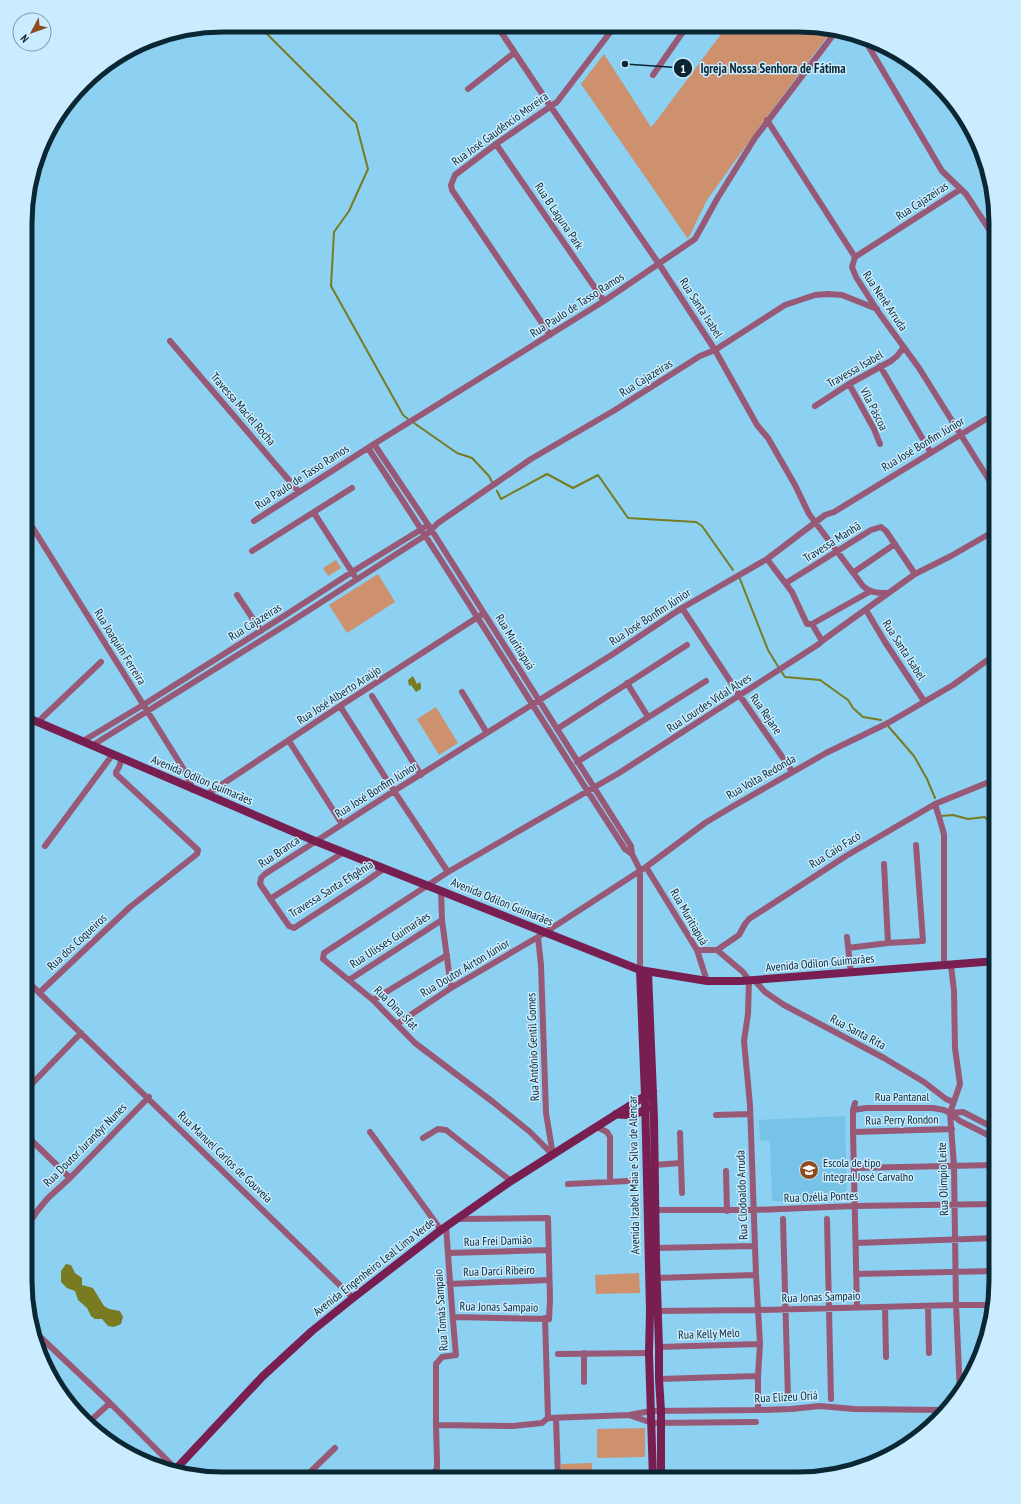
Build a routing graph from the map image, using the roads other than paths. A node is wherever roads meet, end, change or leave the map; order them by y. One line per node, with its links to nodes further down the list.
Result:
1 (501, 32): 6 (street, Rua Santa Isabel)
2 (611, 32): 9 (street, Rua José Gaudêncio Moreira)
3 (683, 32): 7 (street)
4 (833, 36): 10 (street, Rua Paulo de Tasso Ramos)
5 (868, 46): 12 (street)
6 (514, 53): 8 (street); 9 (street, Rua Santa Isabel)
7 (652, 75)
8 (468, 89)
9 (551, 107): 11 (street, Rua José Gaudêncio Moreira); 15 (street, Rua Santa Isabel)
10 (767, 120): 14 (street, Rua Nenê Arruda); 15 (street, Rua Paulo de Tasso Ramos)
11 (496, 144): 16 (street, Rua B Laguna Park); 18 (street, Rua José Gaudêncio Moreira)
12 (961, 189): 13 (street); 14 (street, Rua Cajazeiras)
13 (989, 229)
14 (854, 257): 17 (street, Rua Nenê Arruda)
15 (659, 264): 16 (street, Rua Paulo de Tasso Ramos); 21 (street, Rua Santa Isabel)
16 (604, 301): 18 (street, Rua Paulo de Tasso Ramos)
17 (877, 309): 20 (street, Rua Nenê Arruda); 21 (street, Rua Cajazeiras)
18 (550, 335): 28 (street, Rua Paulo de Tasso Ramos)
19 (170, 341): 32 (street, Travessa Maciel Rocha)
20 (904, 347): 22 (street, Travessa Isabel); 26 (street, Rua Nenê Arruda)
21 (715, 350): 35 (street, Rua Santa Isabel); 37 (street, Rua Cajazeiras)
22 (880, 366): 23 (street, Travessa Isabel); 29 (street)
23 (849, 384): 24 (street, Travessa Isabel); 27 (street, Vila Páscoa)
24 (815, 406)
25 (989, 417): 26 (street, Rua José Bonfim Júnior)
26 (961, 435): 29 (street, Rua José Bonfim Júnior); 30 (street, Rua Nenê Arruda)
27 (880, 444)
28 (371, 446): 32 (street, Rua Paulo de Tasso Ramos); 36 (street, Rua Muritiapuá); 37 (street, Rua Muritiapuá)
29 (931, 453): 35 (street, Rua José Bonfim Júnior)
30 (989, 480)
31 (352, 488): 33 (street)
32 (300, 492): 34 (street, Rua Paulo de Tasso Ramos)
33 (314, 513): 42 (street); 45 (street)
34 (254, 521)
35 (816, 523): 43 (street, Rua Santa Isabel); 44 (street, Rua José Bonfim Júnior)
36 (422, 528): 37 (street, Rua Cajazeiras); 40 (street, Rua Muritiapuá); 45 (street, Rua Cajazeiras)
37 (430, 528): 40 (street, Rua Cajazeiras); 55 (street, Rua Muritiapuá)
38 (32, 531): 70 (street, Rua Joaquim Ferreira)
39 (989, 534): 47 (street, Rua Lourdes Vídal Alves)
40 (426, 535): 48 (street, Rua Cajazeiras); 56 (street, Rua Muritiapuá)
41 (895, 544): 43 (street, Travessa Manhã); 46 (street); 47 (street, Travessa Manhã)
42 (252, 551)
43 (837, 551): 46 (street, Rua Santa Isabel); 49 (street, Travessa Manhã)
44 (767, 559): 49 (street); 53 (street, Rua José Bonfim Júnior)
45 (352, 572): 48 (street); 58 (street, Rua Cajazeiras)
46 (854, 572): 50 (street, Rua Santa Isabel)
47 (915, 574): 51 (street, Rua Lourdes Vídal Alves)
48 (358, 580): 72 (street, Rua Cajazeiras)
49 (786, 583): 57 (street)
50 (871, 591): 51 (street); 57 (street)
51 (887, 593): 54 (street, Rua Lourdes Vídal Alves)
52 (237, 596): 58 (street)
53 (682, 608): 67 (street, Rua Rejane); 69 (street, Rua José Bonfim Júnior)
54 (866, 610): 59 (street, Rua Lourdes Vídal Alves); 68 (street, Rua Santa Isabel)
55 (484, 613): 56 (street, Rua José Alberto Araújo); 69 (street, Rua Muritiapuá)
56 (478, 618): 69 (street, Rua Muritiapuá); 71 (street, Rua José Alberto Araújo)
57 (812, 624): 59 (street)
58 (261, 631): 70 (street, Rua Cajazeiras)
59 (822, 641): 67 (street, Rua Lourdes Vídal Alves)
60 (687, 645): 64 (street)
61 (989, 660): 68 (street, Rua Volta Redonda)
62 (101, 662): 75 (street)
63 (706, 681): 73 (street)
64 (627, 683): 73 (street); 76 (street)
65 (462, 692): 77 (street)
66 (372, 696): 85 (street)
67 (740, 696): 84 (street, Rua Rejane); 87 (street, Rua Lourdes Vídal Alves)
68 (924, 701): 84 (street, Rua Volta Redonda)
69 (536, 703): 76 (street, Rua Muritiapuá); 77 (street, Rua José Bonfim Júnior); 87 (street, Rua Muritiapuá)
70 (143, 705): 72 (street, Rua Joaquim Ferreira); 78 (street, Rua Cajazeiras)
71 (340, 706): 79 (street, Rua José Alberto Araújo); 89 (street)
72 (147, 712): 80 (street, Rua Cajazeiras); 88 (street, Rua Joaquim Ferreira)
73 (648, 717): 83 (street)
74 (32, 719): 75 (street, Avenida Odilon Guimarães)
75 (39, 722): 78 (street, Avenida Odilon Guimarães)
76 (557, 729): 83 (street, Rua Muritiapuá)
77 (487, 733): 85 (street, Rua José Bonfim Júnior)
78 (83, 740): 80 (street, Avenida Odilon Guimarães)
79 (289, 741): 90 (street, Rua José Alberto Araújo); 92 (street)
80 (93, 745): 81 (street, Avenida Odilon Guimarães)
81 (113, 754): 82 (street, Avenida Odilon Guimarães); 95 (street)
82 (122, 758): 88 (street, Avenida Odilon Guimarães); 122 (street, Rua dos Coqueiros)
83 (577, 762): 87 (street, Rua Muritiapuá)
84 (792, 771): 98 (street, Rua Volta Redonda)
85 (421, 775): 89 (street, Rua José Bonfim Júnior)
86 (989, 782): 91 (street, Rua Caio Facó)
87 (590, 789): 100 (street, Rua Muritiapuá); 101 (street, Rua Lourdes Vídal Alves)
88 (193, 790): 90 (street, Avenida Odilon Guimarães)
89 (394, 791): 92 (street, Rua José Bonfim Júnior); 101 (street)
90 (206, 795): 93 (street, Avenida Odilon Guimarães)
91 (935, 804): 111 (street, Rua Caio Facó); 114 (street, Rua Olímpio Leite)
92 (342, 824): 93 (street, Rua José Bonfim Júnior)
93 (316, 841): 96 (street, Avenida Odilon Guimarães); 104 (street, Rua Branca)
94 (916, 845): 108 (street)
95 (45, 846)
96 (344, 852): 99 (street, Avenida Odilon Guimarães); 104 (street)
97 (884, 864): 108 (street)
98 (646, 866): 100 (street, Rua Volta Redonda); 110 (street, Rua Muritiapuá)
99 (385, 868): 102 (street, Avenida Odilon Guimarães); 104 (street, Travessa Santa Efigênia)
100 (640, 870): 106 (street, Rua Volta Redonda); 115 (street, Avenida Izabel Maia e Silva de Alencar)
101 (448, 872): 102 (street, Rua Lourdes Vídal Alves)
102 (428, 885): 103 (street, Avenida Odilon Guimarães); 117 (street, Rua Dina Sfat)
103 (441, 890): 105 (street); 106 (street, Avenida Odilon Guimarães)
104 (270, 899)
105 (442, 920): 112 (street); 117 (street, Rua Ulisses Guimarães)
106 (542, 935): 115 (street, Avenida Odilon Guimarães); 121 (street, Rua Doutor Airton Júnior); 149 (street, Rua Antônio Gentil Gomes)
107 (847, 937): 109 (street)
108 (888, 943): 109 (street)
109 (848, 948): 116 (street)
110 (697, 950): 111 (street); 119 (street, Rua Muritiapuá)
111 (717, 950): 118 (street, Rua Muritiapuá)
112 (446, 954): 121 (street); 123 (street)
113 (989, 962): 114 (street, Avenida Odilon Guimarães)
114 (948, 965): 116 (street, Avenida Odilon Guimarães); 131 (street, Rua Olímpio Leite)
115 (644, 971): 119 (street, Avenida Odilon Guimarães); 126 (street, Avenida Izabel Maia e Silva de Alencar)
116 (851, 973): 118 (street, Avenida Odilon Guimarães)
117 (349, 980): 123 (street, Rua Dina Sfat)
118 (752, 980): 119 (street, Avenida Odilon Guimarães); 131 (street, Rua Santa Rita); 138 (street, Rua Clodoaldo Arruda)
119 (707, 981)
120 (32, 985): 122 (street, Rua Manuel Carlos de Gouveia)
121 (451, 988): 124 (street, Rua Doutor Airton Júnior)
122 (39, 992): 125 (street, Rua Manuel Carlos de Gouveia)
123 (374, 1000): 124 (street, Rua Dina Sfat)
124 (397, 1024): 149 (street, Rua Dina Sfat)
125 (81, 1033): 127 (street); 130 (street, Rua Manuel Carlos de Gouveia)
126 (647, 1042): 128 (street, Avenida Izabel Maia e Silva de Alencar); 129 (street, Avenida Izabel Maia e Silva de Alencar)
127 (32, 1084)
128 (653, 1091): 129 (street, Avenida Engenheiro Leal Lima Verde); 132 (street, Avenida Izabel Maia e Silva de Alencar)
129 (645, 1095): 134 (street, Avenida Izabel Maia e Silva de Alencar); 137 (street, Avenida Engenheiro Leal Lima Verde)
130 (149, 1097): 156 (street, Rua Doutor Jurandyr Nunes); 188 (street, Rua Manuel Carlos de Gouveia)
131 (954, 1102): 136 (street, Rua Olímpio Leite)
132 (653, 1103): 134 (street); 151 (street, Avenida Izabel Maia e Silva de Alencar)
133 (855, 1103): 135 (street)
134 (645, 1109): 137 (street); 165 (street, Avenida Izabel Maia e Silva de Alencar)
135 (853, 1110): 136 (street, Rua Pantanal); 144 (street)
136 (950, 1113): 141 (street); 142 (street, Rua Olímpio Leite); 146 (street)
137 (616, 1114): 140 (street, Avenida Engenheiro Leal Lima Verde)
138 (750, 1114): 139 (street); 167 (street, Rua Clodoaldo Arruda)
139 (716, 1115)
140 (597, 1126): 149 (street, Avenida Engenheiro Leal Lima Verde); 158 (street)
141 (989, 1126)
142 (952, 1129): 144 (street, Rua Perry Rondon); 153 (street, Rua Olímpio Leite)
143 (370, 1132): 172 (street)
144 (853, 1132): 154 (street)
145 (680, 1133): 150 (street)
146 (989, 1136)
147 (423, 1138): 157 (street)
148 (32, 1141): 156 (street)
149 (553, 1155): 157 (street, Avenida Engenheiro Leal Lima Verde)
150 (681, 1163): 151 (street); 161 (street)
151 (654, 1165): 165 (street, Avenida Izabel Maia e Silva de Alencar)
152 (989, 1165): 153 (street)
153 (954, 1166): 154 (street); 162 (street, Rua Olímpio Leite)
154 (854, 1168): 164 (street)
155 (726, 1171): 166 (street)
156 (70, 1178): 169 (street, Rua Doutor Jurandyr Nunes)
157 (511, 1181): 170 (street, Avenida Engenheiro Leal Lima Verde)
158 (610, 1181): 159 (street); 160 (street)
159 (628, 1181)
160 (568, 1184)
161 (682, 1193)
162 (956, 1204): 163 (street, Rua Ozélia Pontes); 164 (street, Rua Ozélia Pontes); 174 (street, Rua Olímpio Leite)
163 (989, 1204)
164 (855, 1206): 167 (street, Rua Ozélia Pontes); 175 (street)
165 (651, 1210): 166 (street, Rua Ozélia Pontes); 177 (street, Avenida Izabel Maia e Silva de Alencar); 180 (street, Avenida Izabel Maia e Silva de Alencar)
166 (727, 1210): 167 (street, Rua Ozélia Pontes)
167 (754, 1210): 176 (street, Rua Clodoaldo Arruda)
168 (827, 1218): 194 (street)
169 (32, 1219)
170 (457, 1219): 172 (street, Avenida Engenheiro Leal Lima Verde); 178 (street)
171 (783, 1219): 195 (street)
172 (444, 1228): 179 (street, Rua Tomás Sampaio); 188 (street, Avenida Engenheiro Leal Lima Verde)
173 (989, 1238): 174 (street)
174 (956, 1240): 175 (street); 182 (street, Rua Olímpio Leite)
175 (856, 1243): 183 (street)
176 (755, 1246): 177 (street); 184 (street, Rua Clodoaldo Arruda)
177 (656, 1248): 180 (street, Avenida Izabel Maia e Silva de Alencar)
178 (549, 1250): 179 (street, Rua Frei Damião); 186 (street)
179 (448, 1253): 187 (street, Rua Tomás Sampaio)
180 (652, 1259): 185 (street, Avenida Izabel Maia e Silva de Alencar); 197 (street, Avenida Izabel Maia e Silva de Alencar)
181 (989, 1271): 182 (street)
182 (956, 1272): 183 (street); 189 (street, Rua Olímpio Leite)
183 (856, 1274): 192 (street)
184 (756, 1276): 185 (street); 196 (street, Rua Clodoaldo Arruda)
185 (656, 1278): 197 (street, Avenida Izabel Maia e Silva de Alencar)
186 (550, 1280): 187 (street, Rua Darci Ribeiro); 199 (street)
187 (449, 1284): 198 (street, Rua Tomás Sampaio)
188 (353, 1298): 232 (street, Avenida Engenheiro Leal Lima Verde)
189 (956, 1305): 190 (street, Rua Jonas Sampaio); 191 (street, Rua Jonas Sampaio); 211 (street, Rua Olímpio Leite)
190 (987, 1305)
191 (928, 1306): 193 (street, Rua Jonas Sampaio); 205 (street)
192 (857, 1307): 193 (street, Rua Jonas Sampaio); 194 (street, Rua Jonas Sampaio)
193 (885, 1307): 207 (street)
194 (829, 1308): 195 (street, Rua Jonas Sampaio); 213 (street)
195 (785, 1309): 196 (street, Rua Jonas Sampaio); 212 (street)
196 (759, 1310): 197 (street, Rua Jonas Sampaio); 201 (street, Rua Clodoaldo Arruda)
197 (653, 1311): 202 (street, Avenida Izabel Maia e Silva de Alencar); 204 (street, Avenida Izabel Maia e Silva de Alencar)
198 (453, 1317): 199 (street, Rua Jonas Sampaio); 228 (street, Rua Tomás Sampaio)
199 (545, 1318): 221 (street)
200 (42, 1343): 214 (street)
201 (760, 1344): 202 (street, Rua Kelly Melo); 208 (street, Rua Clodoaldo Arruda)
202 (660, 1347): 209 (street, Avenida Izabel Maia e Silva de Alencar)
203 (584, 1353): 204 (street); 206 (street); 210 (street)
204 (649, 1353): 218 (street, Avenida Izabel Maia e Silva de Alencar)
205 (929, 1353)
206 (558, 1354)
207 (886, 1357)
208 (758, 1376): 209 (street); 216 (street, Rua Clodoaldo Arruda)
209 (658, 1379): 219 (street, Avenida Izabel Maia e Silva de Alencar)
210 (584, 1382)
211 (959, 1382)
212 (788, 1399)
213 (831, 1399)
214 (110, 1404): 223 (street); 231 (street)
215 (723, 1410): 216 (street, Rua Elizeu Oriá); 219 (street, Rua Elizeu Oriá); 224 (street)
216 (758, 1410): 217 (street, Rua Elizeu Oriá)
217 (939, 1410)
218 (651, 1411): 219 (street, Rua Elizeu Oriá); 220 (street, Rua Elizeu Oriá); 226 (street, Avenida Izabel Maia e Silva de Alencar)
219 (661, 1411): 227 (street, Avenida Izabel Maia e Silva de Alencar)
220 (629, 1415): 222 (street, Rua Elizeu Oriá); 226 (street, Rua Elizeu Oriá)
221 (548, 1418): 222 (street, Rua Elizeu Oriá); 228 (street, Rua Elizeu Oriá)
222 (556, 1418): 235 (street)
223 (92, 1420)
224 (724, 1422): 225 (street, Rua Elizeu Oriá); 227 (street, Rua Elizeu Oriá)
225 (756, 1422)
226 (652, 1423): 227 (street, Rua Elizeu Oriá); 229 (street, Avenida Izabel Maia e Silva de Alencar)
227 (661, 1423): 229 (street, Avenida Izabel Maia e Silva de Alencar)
228 (436, 1426): 234 (street)
229 (657, 1445): 236 (street, Avenida Izabel Maia e Silva de Alencar); 237 (street, Avenida Izabel Maia e Silva de Alencar)
230 (335, 1448): 233 (street)
231 (169, 1464)
232 (180, 1467)
233 (310, 1472)
234 (435, 1472)
235 (558, 1472)
236 (654, 1472)
237 (661, 1472)

